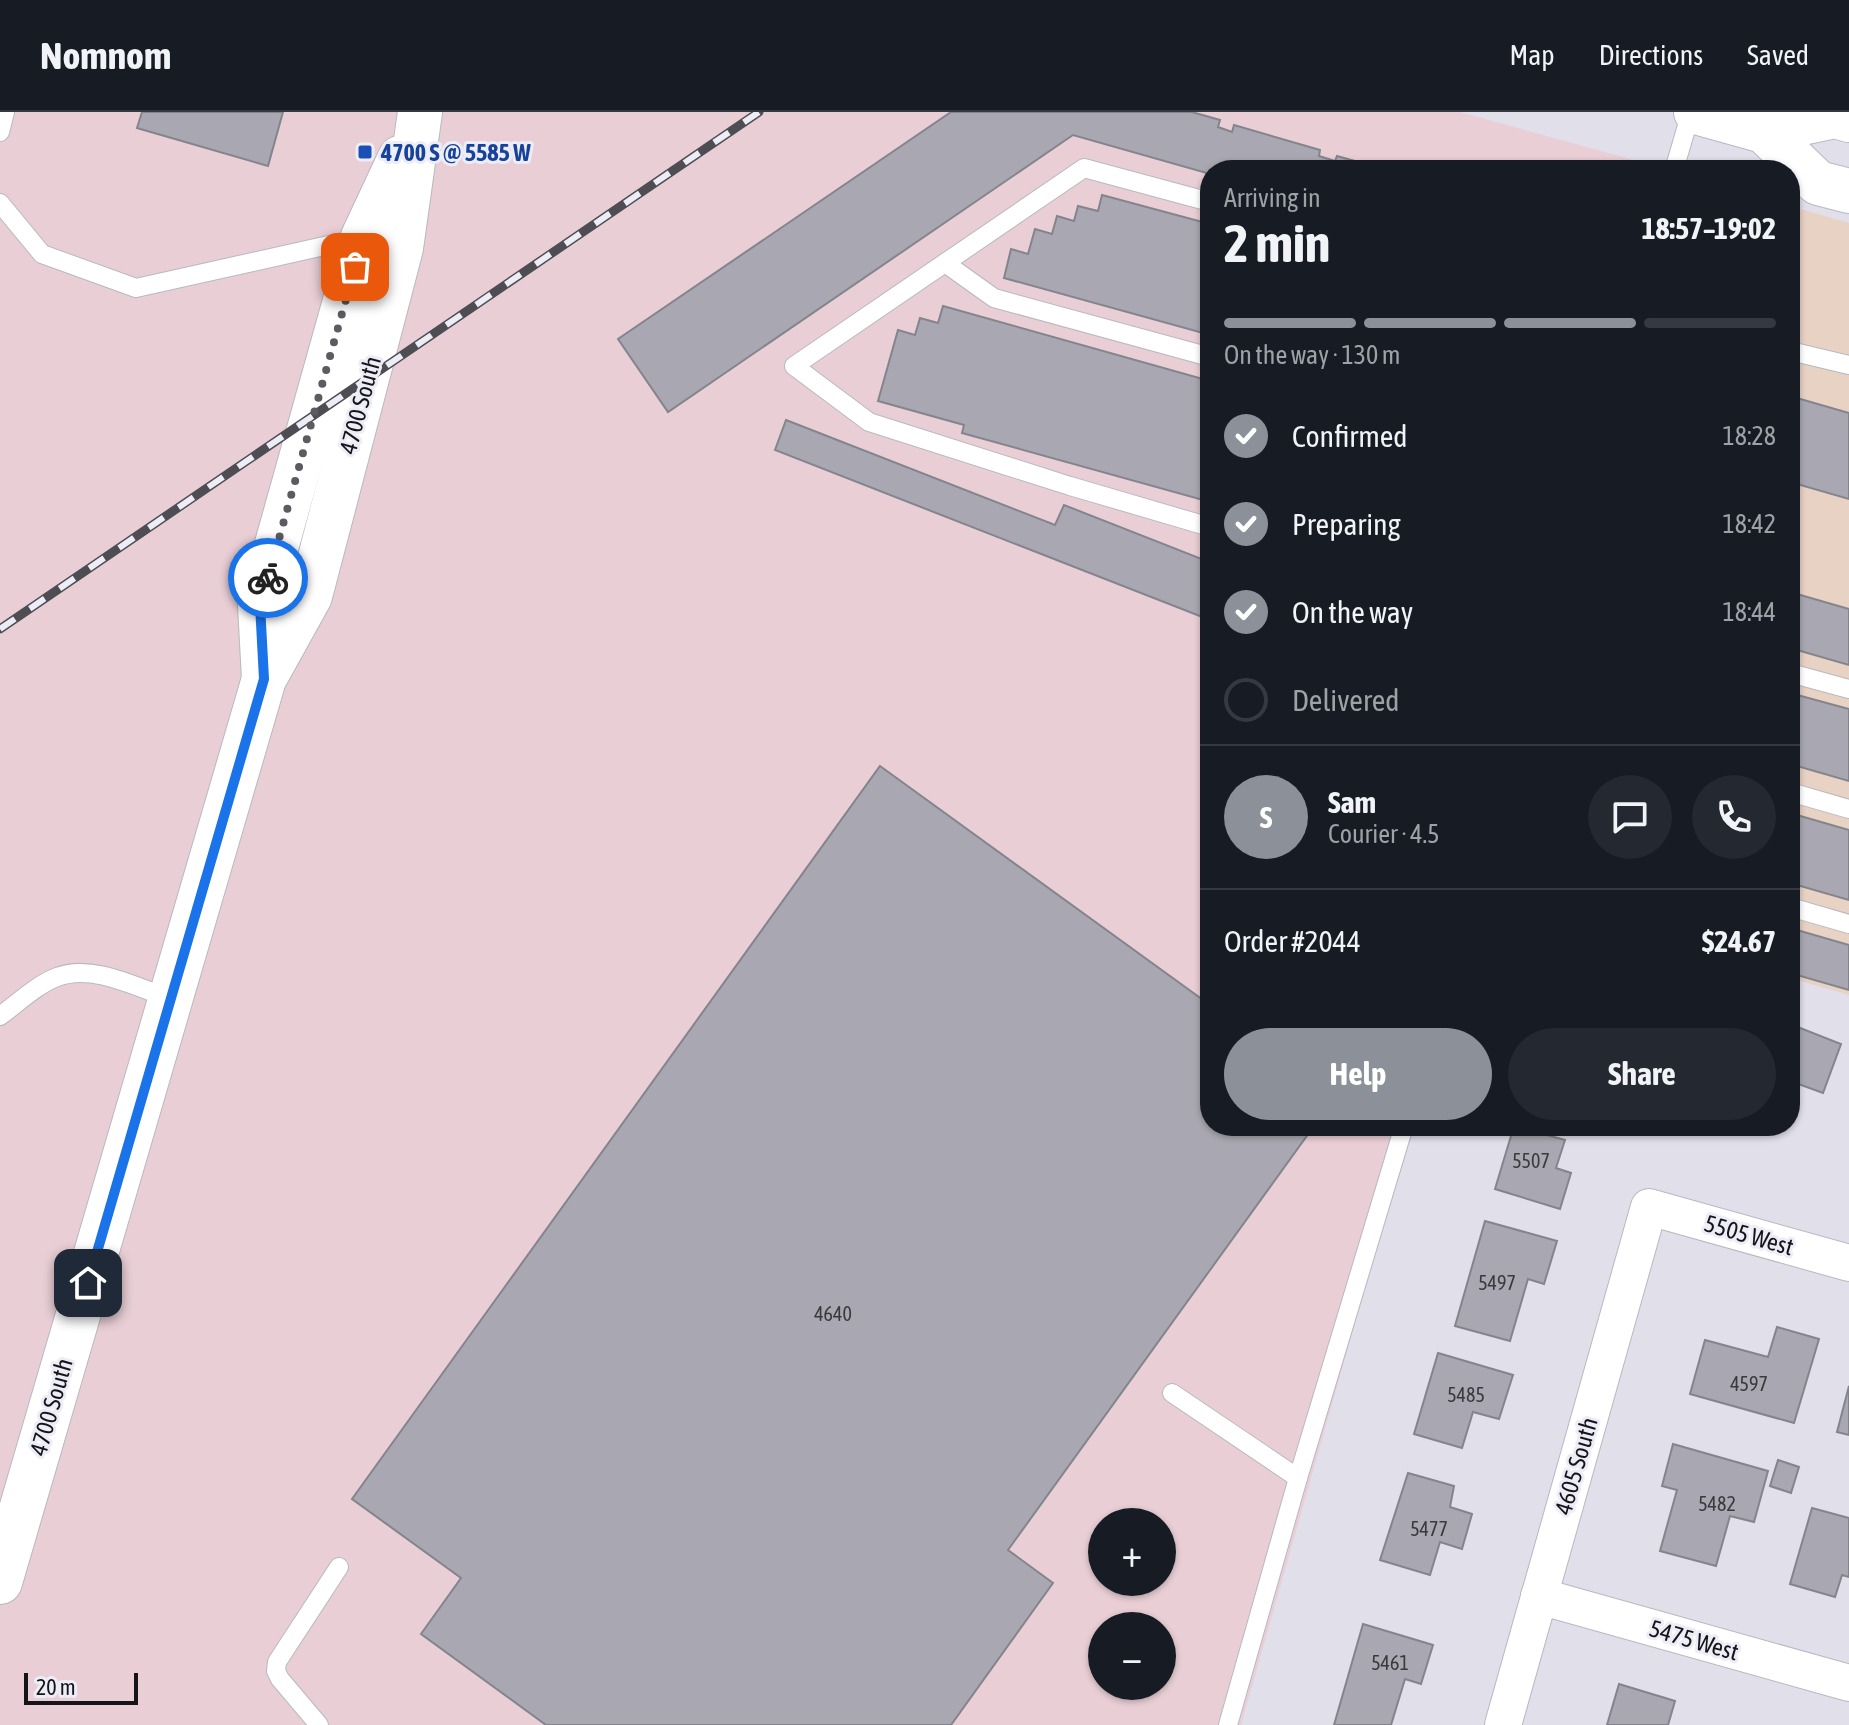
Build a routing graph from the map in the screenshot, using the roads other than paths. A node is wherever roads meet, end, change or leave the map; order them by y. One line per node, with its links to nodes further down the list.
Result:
1 (5, 112): 6 (lane)
2 (1694, 112): 5 (main road); 7 (lane)
3 (419, 116): 13 (main road, 4700 South); 20 (main road, 4700 South)
4 (1849, 120): 5 (main road)
5 (1764, 131): 8 (main road)
6 (0, 132)
7 (1677, 160)
8 (1794, 160)
9 (1800, 166): 10 (main road)
10 (1849, 191)
11 (1200, 199): 14 (lane)
12 (0, 203): 13 (lane)
13 (363, 237): 20 (main road, 4700 South)
14 (945, 263): 16 (lane); 18 (lane)
15 (1800, 353): 17 (lane)
16 (1200, 354)
17 (1849, 365)
18 (1200, 524)
19 (1800, 676): 21 (lane)
20 (264, 679): 26 (main road, 4700 South)
21 (1849, 689)
22 (1800, 795): 23 (lane)
23 (1849, 809)
24 (1800, 910): 25 (lane)
25 (1849, 924)
26 (171, 999): 27 (lane); 34 (main road, 4700 South)
27 (0, 1016)
28 (1401, 1136): 32 (lane)
29 (1649, 1207): 30 (street, 5505 West); 35 (street, 4605 South)
30 (1849, 1263)
31 (1172, 1393): 32 (lane)
32 (1298, 1478): 38 (lane)
33 (339, 1567): 37 (lane)
34 (0, 1582)
35 (1539, 1596): 36 (street, 5475 West); 39 (street, 4605 South)
36 (1849, 1683)
37 (319, 1725)
38 (1228, 1725)
39 (1503, 1725)

